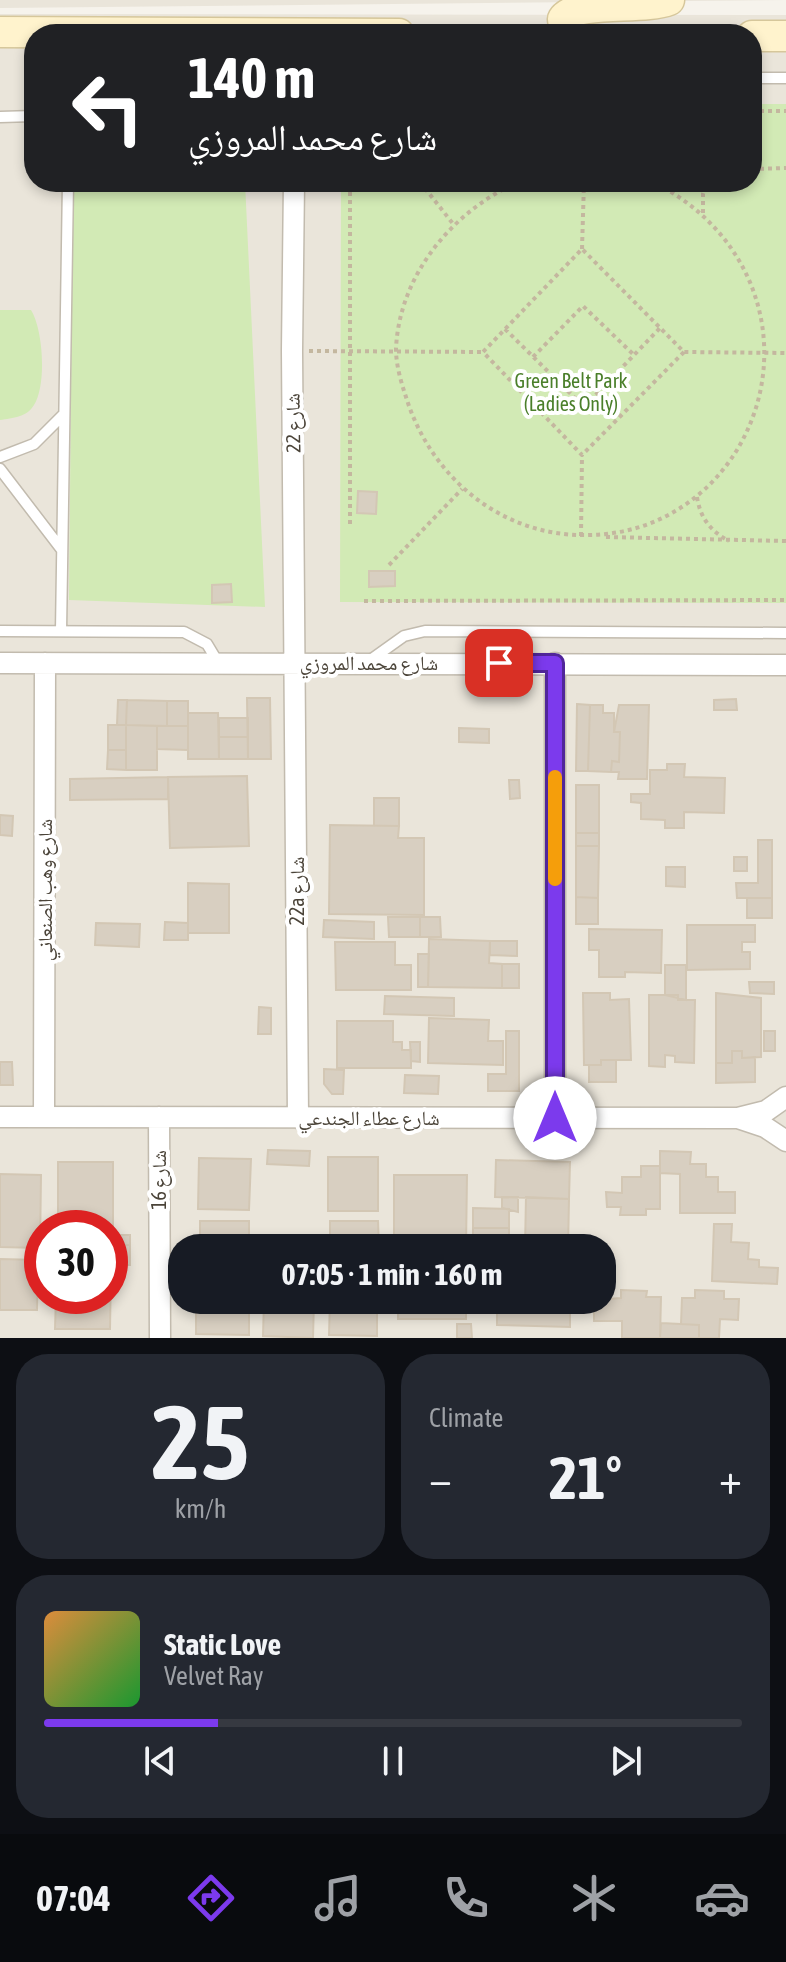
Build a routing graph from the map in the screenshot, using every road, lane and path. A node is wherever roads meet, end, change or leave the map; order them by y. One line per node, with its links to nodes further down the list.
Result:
1 (669, 0): 2 (main road)
2 (564, 24)
3 (0, 32): 4 (main road)
4 (24, 32)
5 (762, 36): 6 (main road)
6 (786, 36)
7 (762, 78): 8 (lane)
8 (786, 78)
9 (762, 111): 10 (path)
10 (786, 111)
11 (24, 116): 12 (lane)
12 (0, 117)
13 (786, 168): 14 (path)
14 (762, 169)
15 (68, 192): 37 (lane)
16 (294, 192): 28 (street, شارع 22)
17 (350, 192): 29 (path)
18 (428, 192): 24 (path)
19 (500, 192): 24 (path)
20 (584, 192): 25 (path)
21 (668, 192): 23 (path)
22 (704, 192): 23 (path)
23 (704, 215): 33 (path)
24 (454, 225): 30 (path)
25 (582, 249): 26 (path); 27 (path)
26 (660, 328): 32 (path); 35 (path)
27 (505, 329): 31 (path); 36 (path)
28 (292, 351): 29 (path); 59 (street, شارع 22)
29 (350, 351): 30 (path); 43 (path)
30 (396, 352): 31 (path); 41 (path)
31 (483, 352): 38 (path)
32 (684, 352): 33 (path); 38 (path)
33 (765, 353): 34 (path); 42 (path)
34 (786, 353)
35 (634, 355): 36 (path); 36 (path)
36 (533, 357)
37 (65, 413): 39 (lane); 47 (lane)
38 (582, 455): 44 (path)
39 (0, 457)
40 (0, 469): 47 (lane)
41 (462, 488): 44 (path); 48 (path)
42 (697, 497): 44 (path); 46 (path)
43 (350, 524)
44 (580, 536): 46 (path)
45 (786, 541): 46 (path)
46 (731, 542)
47 (62, 550): 52 (lane)
48 (389, 565)
49 (786, 600): 50 (path)
50 (364, 601)
51 (0, 631): 52 (lane)
52 (61, 631): 58 (lane)
53 (786, 633): 56 (lane)
54 (0, 663): 55 (street, شارع محمد المروزي)
55 (45, 663): 58 (street, شارع محمد المروزي); 63 (street, شارع وهب الصنعاني)
56 (365, 663): 57 (street, شارع محمد المروزي); 59 (street, شارع محمد المروزي)
57 (555, 663): 60 (street, شارع محمد المروزي); 66 (street)
58 (219, 664): 59 (street, شارع محمد المروزي)
59 (297, 664): 65 (street, 22a شارع)
60 (786, 665)
61 (786, 1097): 67 (street, شارع عطاء الجندعي)
62 (0, 1117): 63 (street, شارع عطاء الجندعي)
63 (44, 1117): 64 (street, شارع عطاء الجندعي)
64 (159, 1117): 65 (street, شارع عطاء الجندعي); 69 (street, شارع 16)
65 (298, 1118): 66 (street, شارع عطاء الجندعي)
66 (555, 1118): 67 (street, شارع عطاء الجندعي)
67 (738, 1118): 68 (street, شارع عطاء الجندعي)
68 (786, 1141)
69 (160, 1338)

